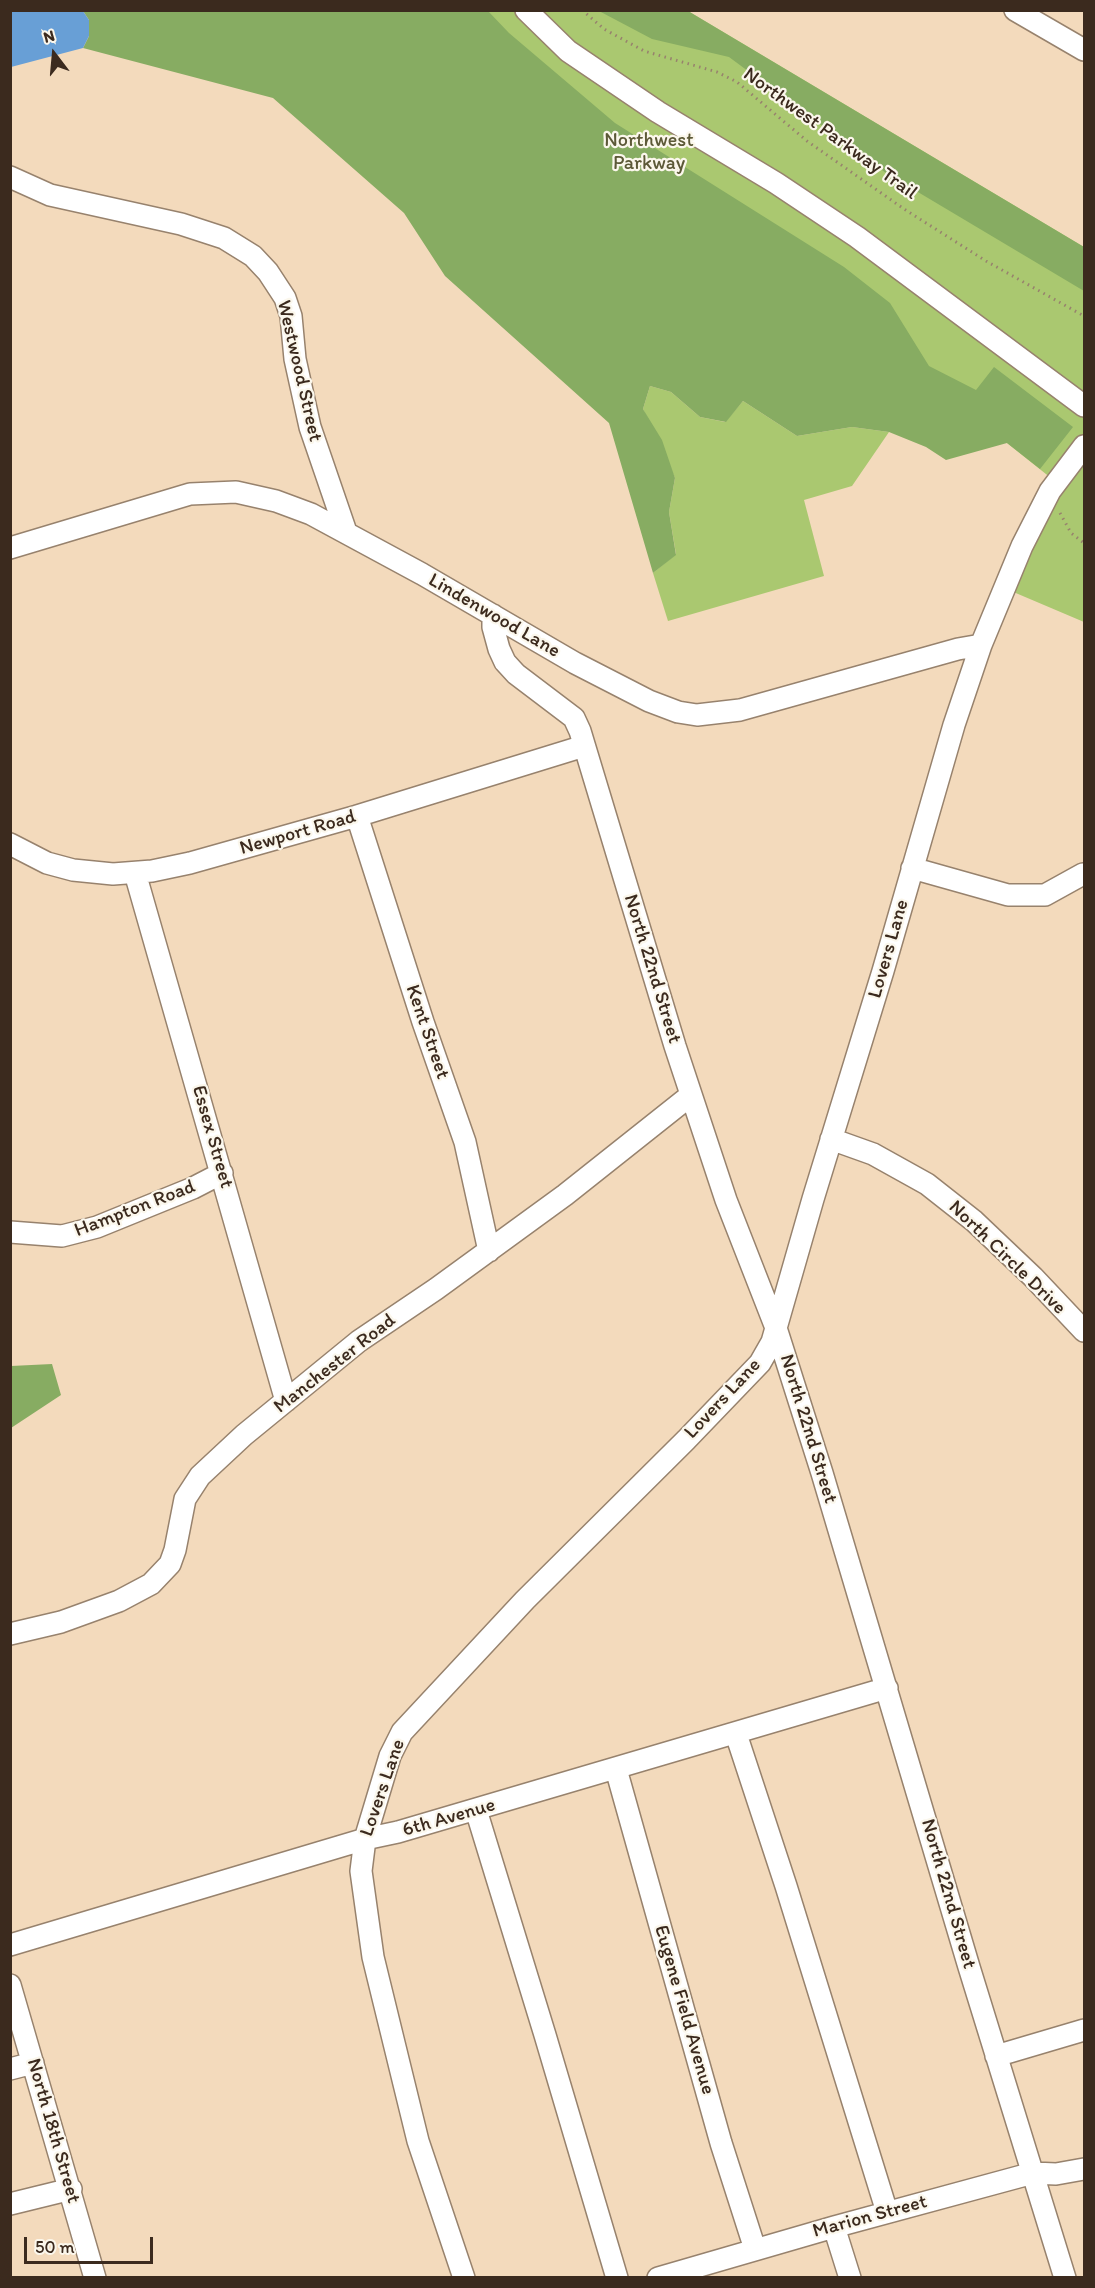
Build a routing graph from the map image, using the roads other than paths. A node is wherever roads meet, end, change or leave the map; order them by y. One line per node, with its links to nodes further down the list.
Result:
1 (526, 10): 5 (street)
2 (1015, 10): 3 (street)
3 (1084, 50)
4 (10, 177): 7 (street, Westwood Street)
5 (1084, 406)
6 (1084, 447): 10 (street, Lovers Lane)
7 (346, 532): 8 (street, Lindenwood Lane); 9 (street, Lindenwood Lane)
8 (10, 548)
9 (493, 615): 10 (street, Lindenwood Lane); 11 (street, North 22nd Street)
10 (981, 645): 14 (street, Lovers Lane)
11 (584, 746): 12 (street, Newport Road); 17 (street, North 22nd Street)
12 (357, 816): 15 (street, Newport Road); 21 (street, Kent Street)
13 (10, 844): 15 (street, Newport Road)
14 (912, 868): 16 (street); 18 (street, Lovers Lane)
15 (135, 873): 19 (street, Essex Street)
16 (1083, 874)
17 (691, 1095): 21 (street, Manchester Road); 22 (street, North 22nd Street)
18 (831, 1139): 22 (street, Lovers Lane); 23 (street, North Circle Drive)
19 (222, 1173): 20 (street, Hampton Road); 24 (street, Essex Street)
20 (10, 1232)
21 (489, 1251): 24 (street, Manchester Road)
22 (776, 1328): 26 (street, North 22nd Street); 30 (street, Lovers Lane)
23 (1084, 1331)
24 (286, 1401): 25 (street, Manchester Road)
25 (10, 1634)
26 (887, 1688): 27 (street, 6th Avenue); 34 (street, North 22nd Street)
27 (736, 1734): 28 (street, 6th Avenue); 41 (street)
28 (616, 1769): 29 (street, 6th Avenue); 43 (street, Eugene Field Avenue)
29 (476, 1810): 30 (street, 6th Avenue); 47 (street)
30 (365, 1839): 31 (street, 6th Avenue); 46 (street, Lovers Lane)
31 (10, 1945)
32 (10, 1986): 35 (street, North 18th Street)
33 (1084, 2030): 34 (street)
34 (996, 2056): 38 (street, North 22nd Street)
35 (33, 2063): 36 (street); 39 (street, North 18th Street)
36 (10, 2069)
37 (1084, 2169): 38 (street, Marion Street)
38 (1033, 2173): 41 (street, Marion Street); 50 (street, North 22nd Street)
39 (71, 2189): 40 (street); 45 (street, North 18th Street)
40 (10, 2205)
41 (887, 2212): 42 (street, Marion Street)
42 (834, 2227): 43 (street, Marion Street); 49 (street)
43 (755, 2249): 44 (street, Marion Street)
44 (711, 2270): 48 (street, Marion Street)
45 (95, 2277)
46 (464, 2277)
47 (617, 2277)
48 (658, 2277)
49 (850, 2277)
50 (1065, 2277)

